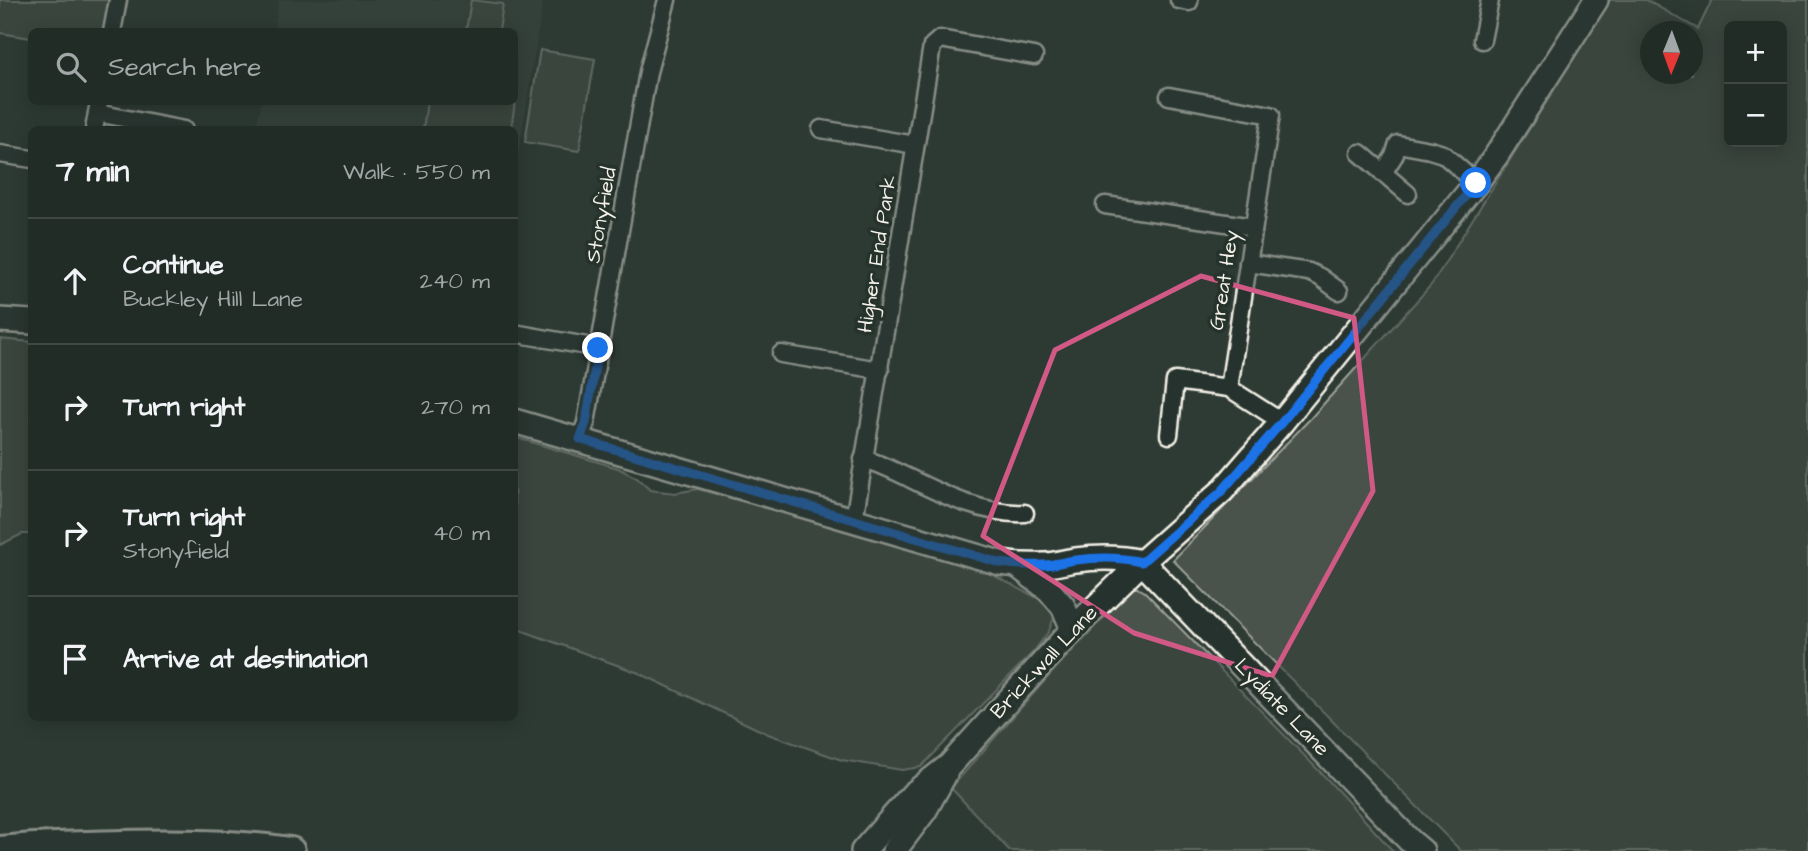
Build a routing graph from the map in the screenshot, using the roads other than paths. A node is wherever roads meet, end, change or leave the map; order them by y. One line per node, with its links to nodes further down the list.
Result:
1 (118, 0): 7 (street)
2 (667, 0): 28 (street, Stonyfield)
3 (1180, 0): 4 (street)
4 (1189, 0)
5 (1490, 0): 8 (street)
6 (1596, 0): 19 (main road, Brickwall Lane)
7 (113, 28)
8 (1482, 40)
9 (1034, 56): 14 (street, Higher End Park)
10 (1169, 96): 22 (street, Great Hey)
11 (97, 115): 12 (street)
12 (161, 126)
13 (821, 129): 14 (street)
14 (915, 145): 30 (street, Higher End Park)
15 (1360, 153): 18 (street)
16 (0, 154): 17 (street)
17 (28, 158)
18 (1383, 173): 19 (street); 20 (street)
19 (1476, 183): 33 (main road, Brickwall Lane)
20 (1408, 194)
21 (1105, 205): 22 (street)
22 (1253, 228): 23 (street, Great Hey)
23 (1248, 263): 24 (street); 31 (street, Great Hey)
24 (1339, 291)
25 (0, 320): 26 (main road)
26 (28, 322)
27 (518, 334): 28 (street)
28 (598, 348): 35 (street, Stonyfield)
29 (781, 354): 30 (street)
30 (880, 370): 36 (street, Higher End Park)
31 (1229, 388): 33 (street); 34 (street)
32 (518, 422): 35 (main road)
33 (1282, 422): 39 (main road, Brickwall Lane)
34 (1169, 435)
35 (580, 439): 38 (main road)
36 (863, 460): 37 (street); 38 (street, Higher End Park)
37 (1025, 513)
38 (854, 520): 40 (main road)
39 (1142, 562): 40 (main road); 41 (main road, Brickwall Lane); 47 (main road, Lydiate Lane)
40 (1018, 566): 41 (main road)
41 (1073, 629): 42 (main road, Brickwall Lane)
42 (950, 765): 45 (main road, Brickwall Lane); 46 (main road, Brickwall Lane)
43 (0, 850): 44 (highway)
44 (291, 851)
45 (863, 851)
46 (894, 851)
47 (1422, 851)

